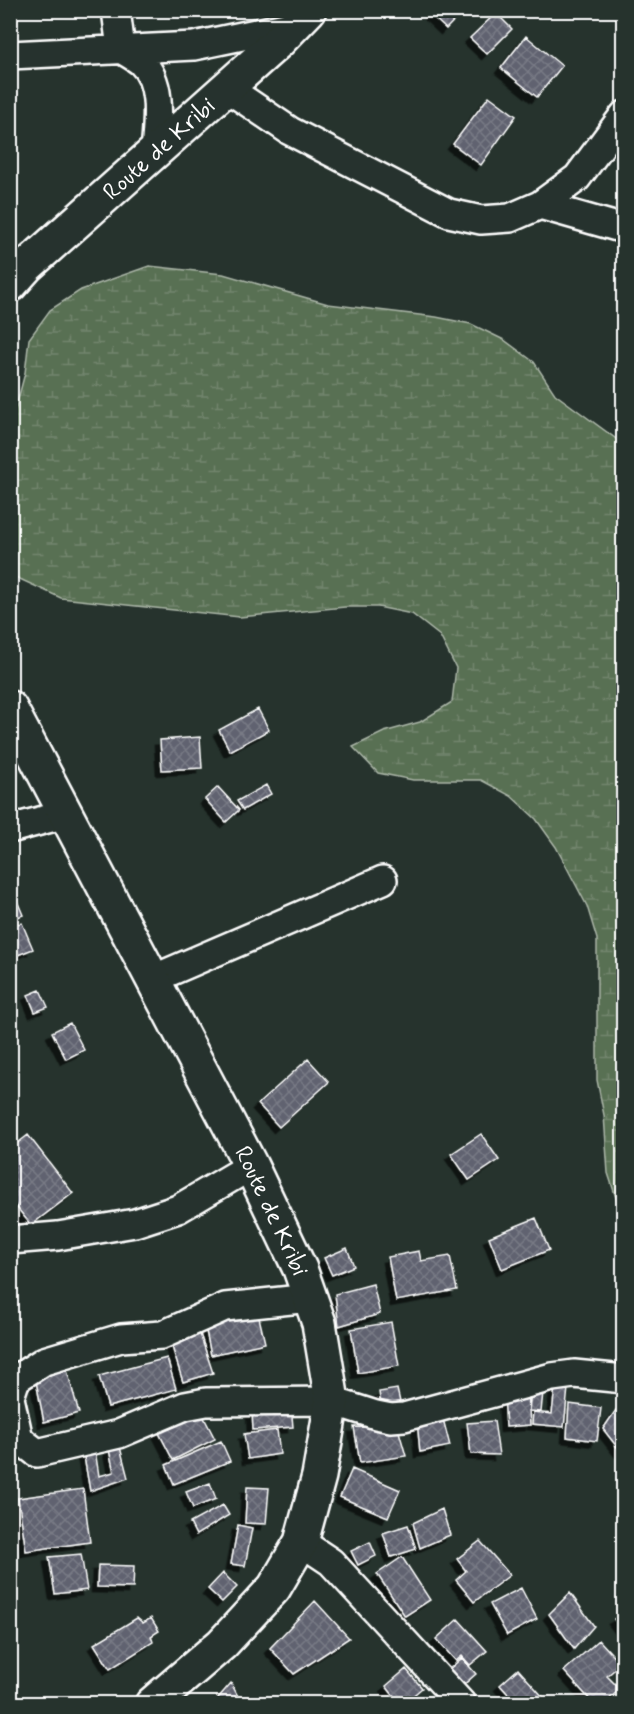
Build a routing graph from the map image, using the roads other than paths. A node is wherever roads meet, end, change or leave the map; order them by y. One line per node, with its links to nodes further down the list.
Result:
1 (116, 10): 3 (street)
2 (302, 18): 3 (street); 5 (main road, Route de Kribi)
3 (121, 49): 4 (street); 7 (street)
4 (10, 55)
5 (227, 88): 7 (main road, Route de Kribi); 8 (street)
6 (624, 115): 8 (street)
7 (155, 152): 10 (main road, Route de Kribi)
8 (540, 205): 9 (street)
9 (624, 229)
10 (10, 285)
11 (10, 708): 12 (main road, Route de Kribi)
12 (66, 814): 13 (street); 15 (main road, Route de Kribi)
13 (10, 829)
14 (383, 880): 15 (street)
15 (153, 979): 16 (main road, Route de Kribi)
16 (251, 1166): 17 (street); 18 (main road, Route de Kribi)
17 (10, 1240)
18 (310, 1298): 20 (street); 21 (main road, Route de Kribi)
19 (624, 1379): 21 (street)
20 (10, 1397): 21 (street)
21 (332, 1401): 22 (main road, Route de Kribi)
22 (301, 1542): 23 (main road, Route de Kribi); 24 (street)
23 (152, 1704)
24 (462, 1704)

